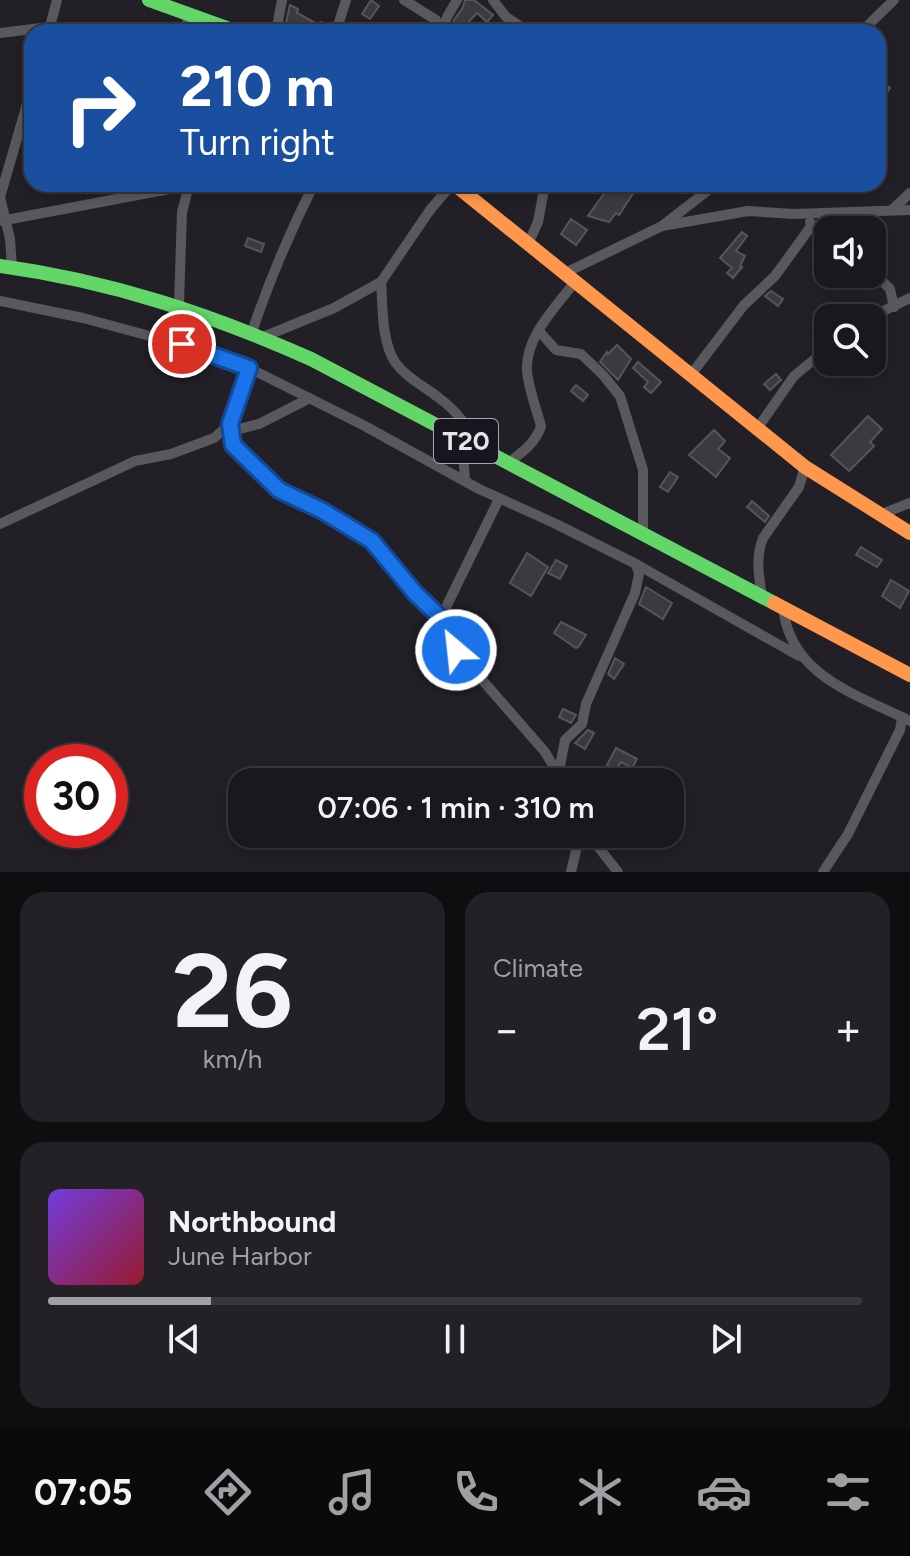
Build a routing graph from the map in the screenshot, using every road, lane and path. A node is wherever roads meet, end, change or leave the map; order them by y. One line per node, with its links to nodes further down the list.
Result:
1 (57, 0): 10 (street)
2 (149, 0): 9 (main road)
3 (282, 0): 13 (street)
4 (346, 0): 14 (street)
5 (404, 0): 15 (street)
6 (457, 0): 16 (street)
7 (493, 0): 17 (street)
8 (894, 0): 18 (street)
9 (190, 14): 11 (street); 12 (main road)
10 (51, 24)
11 (187, 24)
12 (217, 24)
13 (278, 24)
14 (338, 24)
15 (438, 24)
16 (445, 24)
17 (517, 24)
18 (869, 24)
19 (24, 32): 20 (street)
20 (0, 33)
21 (24, 127): 33 (street)
22 (121, 192): 33 (street)
23 (189, 192): 44 (street)
24 (310, 192): 48 (street)
25 (450, 192): 40 (street)
26 (465, 192): 37 (main road)
27 (544, 192): 37 (street)
28 (706, 192): 35 (street)
29 (910, 193): 30 (street)
30 (892, 210): 31 (street); 32 (street)
31 (910, 210)
32 (803, 214): 34 (street); 35 (street)
33 (2, 220): 38 (street)
34 (812, 225): 36 (street); 51 (street)
35 (662, 226): 39 (street)
36 (814, 228)
37 (528, 244): 39 (main road)
38 (6, 267): 44 (main road, T20)
39 (568, 278): 47 (street); 51 (main road)
40 (381, 282): 48 (street); 56 (street)
41 (886, 285): 45 (street)
42 (910, 298): 45 (street)
43 (0, 301): 50 (street)
44 (179, 304): 48 (main road, T20)
45 (894, 307): 46 (street)
46 (886, 311)
47 (539, 331): 57 (street); 65 (street)
48 (258, 334): 55 (main road, T20)
49 (814, 360): 54 (street)
50 (249, 368): 52 (street); 53 (street)
51 (690, 376): 54 (main road)
52 (310, 398): 53 (street); 59 (street)
53 (230, 427): 63 (street); 69 (street)
54 (757, 429): 58 (main road)
55 (462, 439): 56 (main road, T20); 59 (street)
56 (479, 448): 57 (main road, T20)
57 (508, 463): 65 (main road, T20)
58 (805, 467): 62 (main road); 67 (street)
59 (465, 481): 60 (street)
60 (499, 499): 66 (street); 69 (street)
61 (910, 503): 62 (street)
62 (879, 515): 64 (main road)
63 (0, 524)
64 (910, 533)
65 (643, 534): 67 (main road, T20)
66 (636, 564): 70 (street); 74 (street)
67 (762, 597): 68 (main road, T20)
68 (783, 607): 70 (street); 71 (main road, T20)
69 (442, 619): 73 (street)
70 (799, 656): 72 (street)
71 (910, 675)
72 (906, 719): 79 (street)
73 (555, 768)
74 (562, 768)
75 (577, 848): 77 (street)
76 (599, 848): 78 (street)
77 (571, 872)
78 (618, 872)
79 (823, 872)

